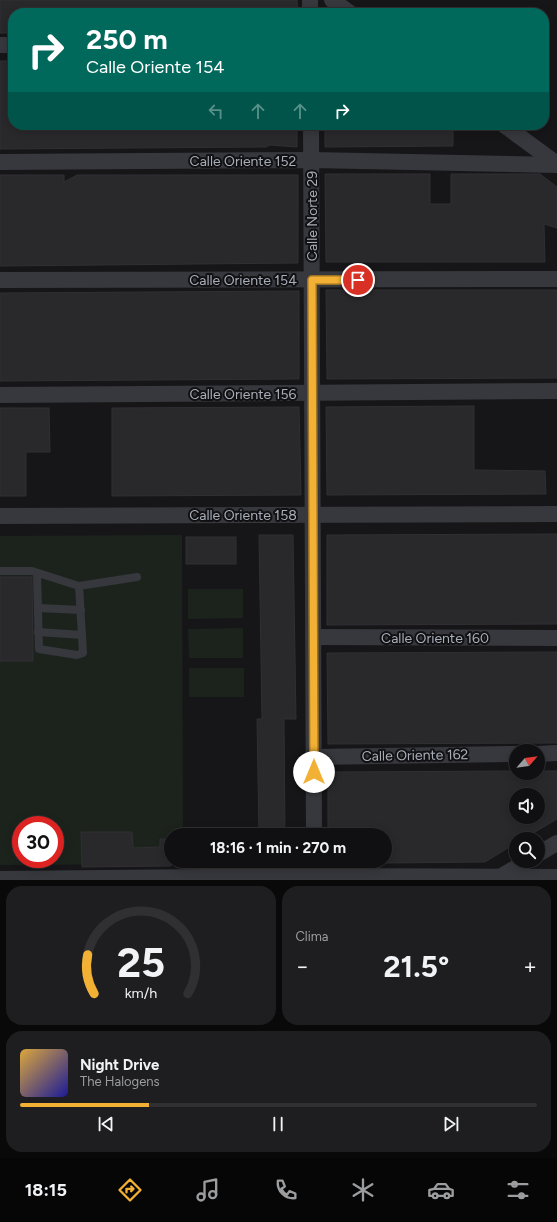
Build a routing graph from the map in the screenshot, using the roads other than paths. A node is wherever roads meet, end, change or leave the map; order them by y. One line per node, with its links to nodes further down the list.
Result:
1 (332, 0): 2 (street)
2 (343, 8)
3 (311, 130): 5 (street, Calle Norte 29)
4 (511, 130): 7 (street)
5 (312, 160): 6 (street, Calle Oriente 152); 7 (street, Calle Oriente 152); 10 (street, Calle Norte 29)
6 (0, 162)
7 (557, 165)
8 (557, 279): 10 (street, Calle Oriente 154)
9 (0, 280): 10 (street, Calle Oriente 154)
10 (312, 280): 12 (street, Calle Norte 29)
11 (557, 391): 12 (street, Calle Oriente 156)
12 (312, 394): 13 (street, Calle Oriente 156); 15 (street, Calle Norte 29)
13 (0, 395)
14 (557, 514): 15 (street, Calle Oriente 158)
15 (313, 515): 16 (street, Calle Oriente 158); 25 (street, Calle Norte 29)
16 (0, 516)
17 (0, 571): 18 (lane)
18 (37, 573): 20 (lane); 21 (lane)
19 (137, 577): 20 (lane)
20 (79, 586): 22 (lane)
21 (38, 608): 22 (lane); 23 (lane)
22 (80, 610): 24 (lane)
23 (38, 632): 24 (lane); 24 (lane)
24 (82, 635)
25 (313, 637): 26 (street, Calle Oriente 160); 30 (street, Calle Norte 29)
26 (557, 638)
27 (509, 754): 30 (street, Calle Oriente 162)
28 (545, 754): 29 (street)
29 (557, 754)
30 (314, 757): 31 (street, Calle Norte 29)
31 (314, 828)
32 (557, 843): 33 (street)
33 (545, 850)
34 (515, 868): 38 (street)
35 (314, 872): 37 (street); 38 (street)
36 (557, 877): 38 (street)
37 (0, 879)
38 (497, 879)

